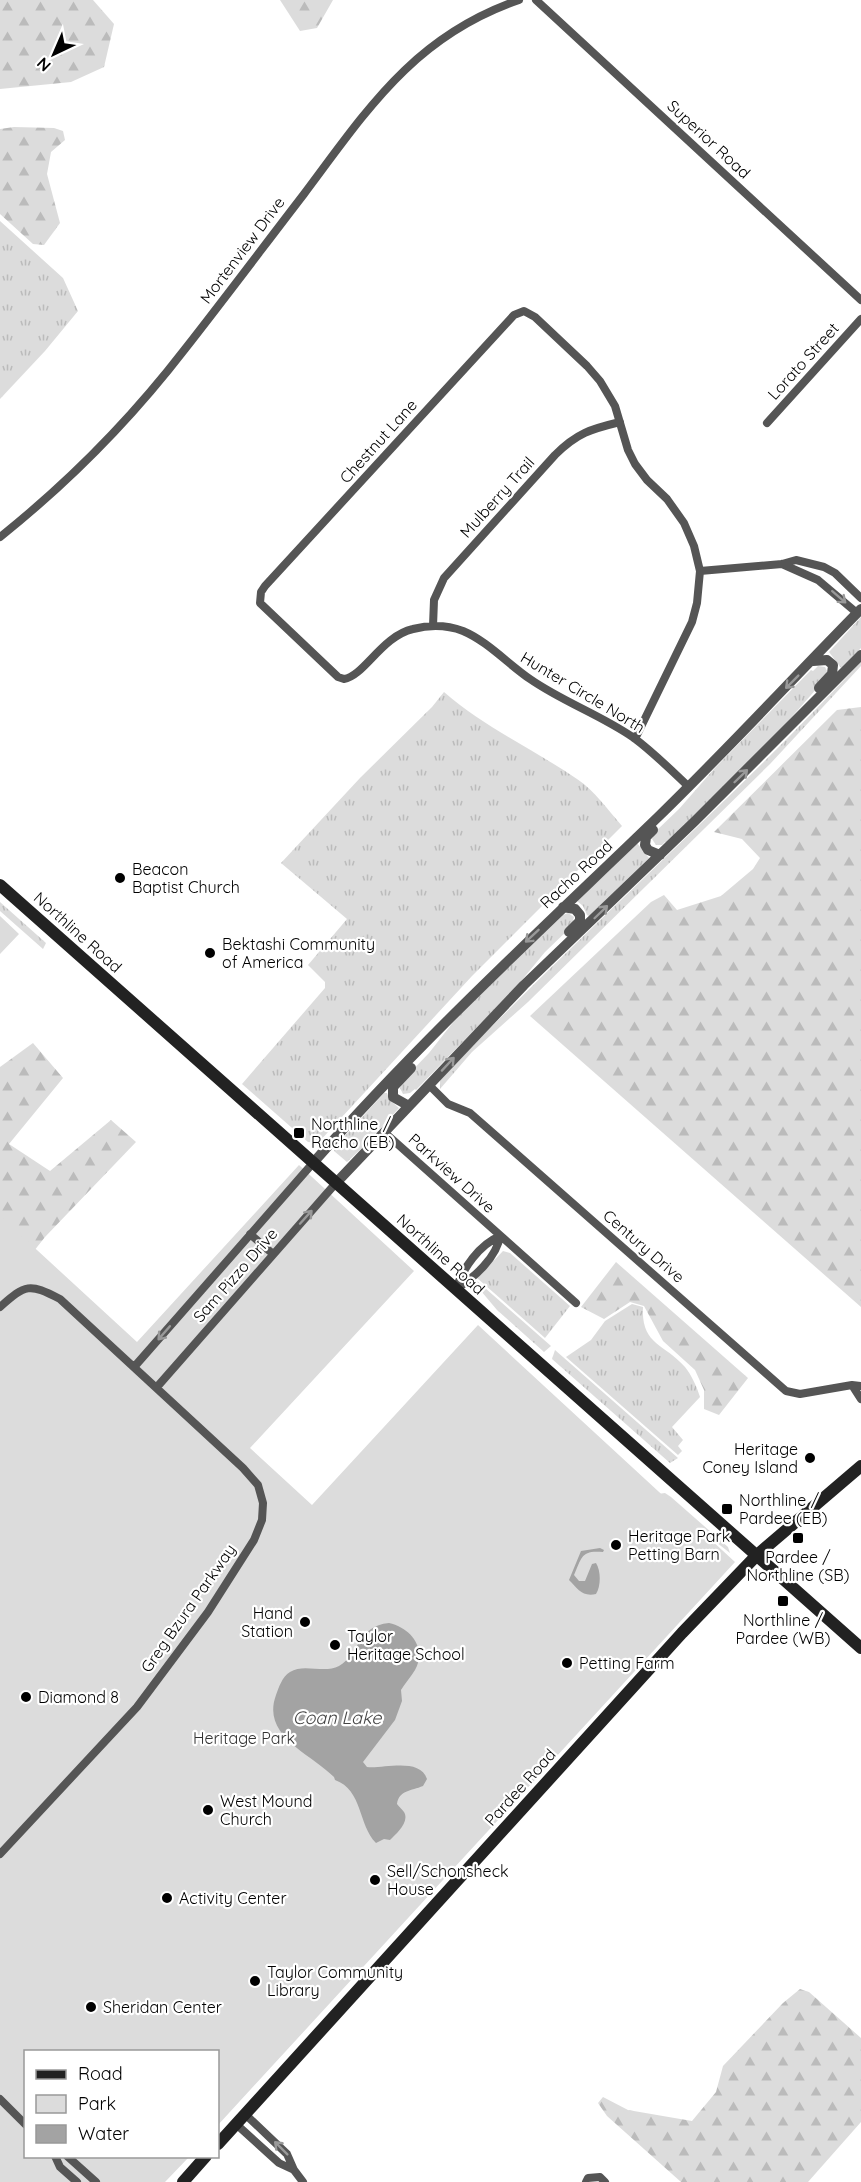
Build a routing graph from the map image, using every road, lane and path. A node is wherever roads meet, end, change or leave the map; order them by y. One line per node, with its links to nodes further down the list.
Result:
1 (519, 0): 7 (street, Mortenview Drive)
2 (536, 0): 3 (street, Superior Road)
3 (861, 300)
4 (861, 319): 6 (street, Lorato Street)
5 (620, 422): 10 (street); 12 (street, Chestnut Lane); 15 (street, Mulberry Trail)
6 (767, 423)
7 (0, 537)
8 (782, 564): 9 (street); 10 (street); 11 (street)
9 (824, 567): 11 (street); 13 (street)
10 (700, 571): 18 (street)
11 (818, 580): 14 (street, one-way to 14)
12 (259, 598): 15 (street, Hunter Circle North)
13 (861, 598)
14 (859, 611): 17 (street, Racho Road)
15 (433, 626): 18 (street, Hunter Circle North)
16 (861, 655): 19 (street)
17 (813, 661): 19 (street); 20 (street, Racho Road, one-way to 20)
18 (635, 739): 21 (street, Hunter Circle North)
19 (772, 747): 22 (street, one-way to 19)
20 (706, 769): 21 (street, Racho Road); 22 (street)
21 (689, 787): 24 (street, Racho Road)
22 (660, 855): 25 (street, one-way to 22)
23 (0, 885): 30 (main road, Northline Road)
24 (563, 907): 25 (street); 26 (street, Racho Road, one-way to 26)
25 (524, 985): 27 (street, one-way to 25)
26 (456, 1012): 28 (street); 30 (street, Racho Road)
27 (429, 1084): 28 (street); 39 (street, Century Drive)
28 (409, 1106): 29 (street)
29 (384, 1132): 31 (street); 33 (street, Parkview Drive)
30 (313, 1163): 31 (main road, Northline Road); 32 (street, Sam Pizzo Drive)
31 (336, 1183): 34 (street, Sam Pizzo Drive, one-way to 31); 35 (main road, Northline Road)
32 (250, 1234): 34 (street); 38 (street, Sam Pizzo Drive, one-way to 38)
33 (500, 1236): 35 (street, Parkview Drive); 36 (street, Parkview Drive)
34 (273, 1254): 40 (street, Sam Pizzo Drive)
35 (456, 1289): 43 (main road, Northline Road)
36 (576, 1303)
37 (0, 1306): 38 (street, Greg Bzura Parkway)
38 (135, 1366): 40 (street, Greg Bzura Parkway)
39 (857, 1386): 41 (street, Century Drive)
40 (157, 1387): 45 (street, Greg Bzura Parkway)
41 (861, 1399)
42 (861, 1466): 43 (main road, Pardee Road)
43 (757, 1556): 44 (main road, Northline Road); 49 (main road, Pardee Road)
44 (861, 1648)
45 (0, 1854)
46 (0, 2099): 48 (street)
47 (0, 2105): 48 (street)
48 (11, 2112): 50 (street)
49 (245, 2114): 51 (main road, Pardee Road); 56 (street, one-way to 49)
50 (24, 2123)
51 (236, 2124): 52 (main road, Pardee Road); 56 (street)
52 (219, 2143)
53 (56, 2158): 57 (street)
54 (68, 2158): 58 (street)
55 (205, 2158): 59 (main road)
56 (294, 2170): 60 (street)
57 (77, 2182)
58 (96, 2182)
59 (183, 2182)
60 (303, 2182)
61 (586, 2182): 62 (street)
62 (605, 2182)

